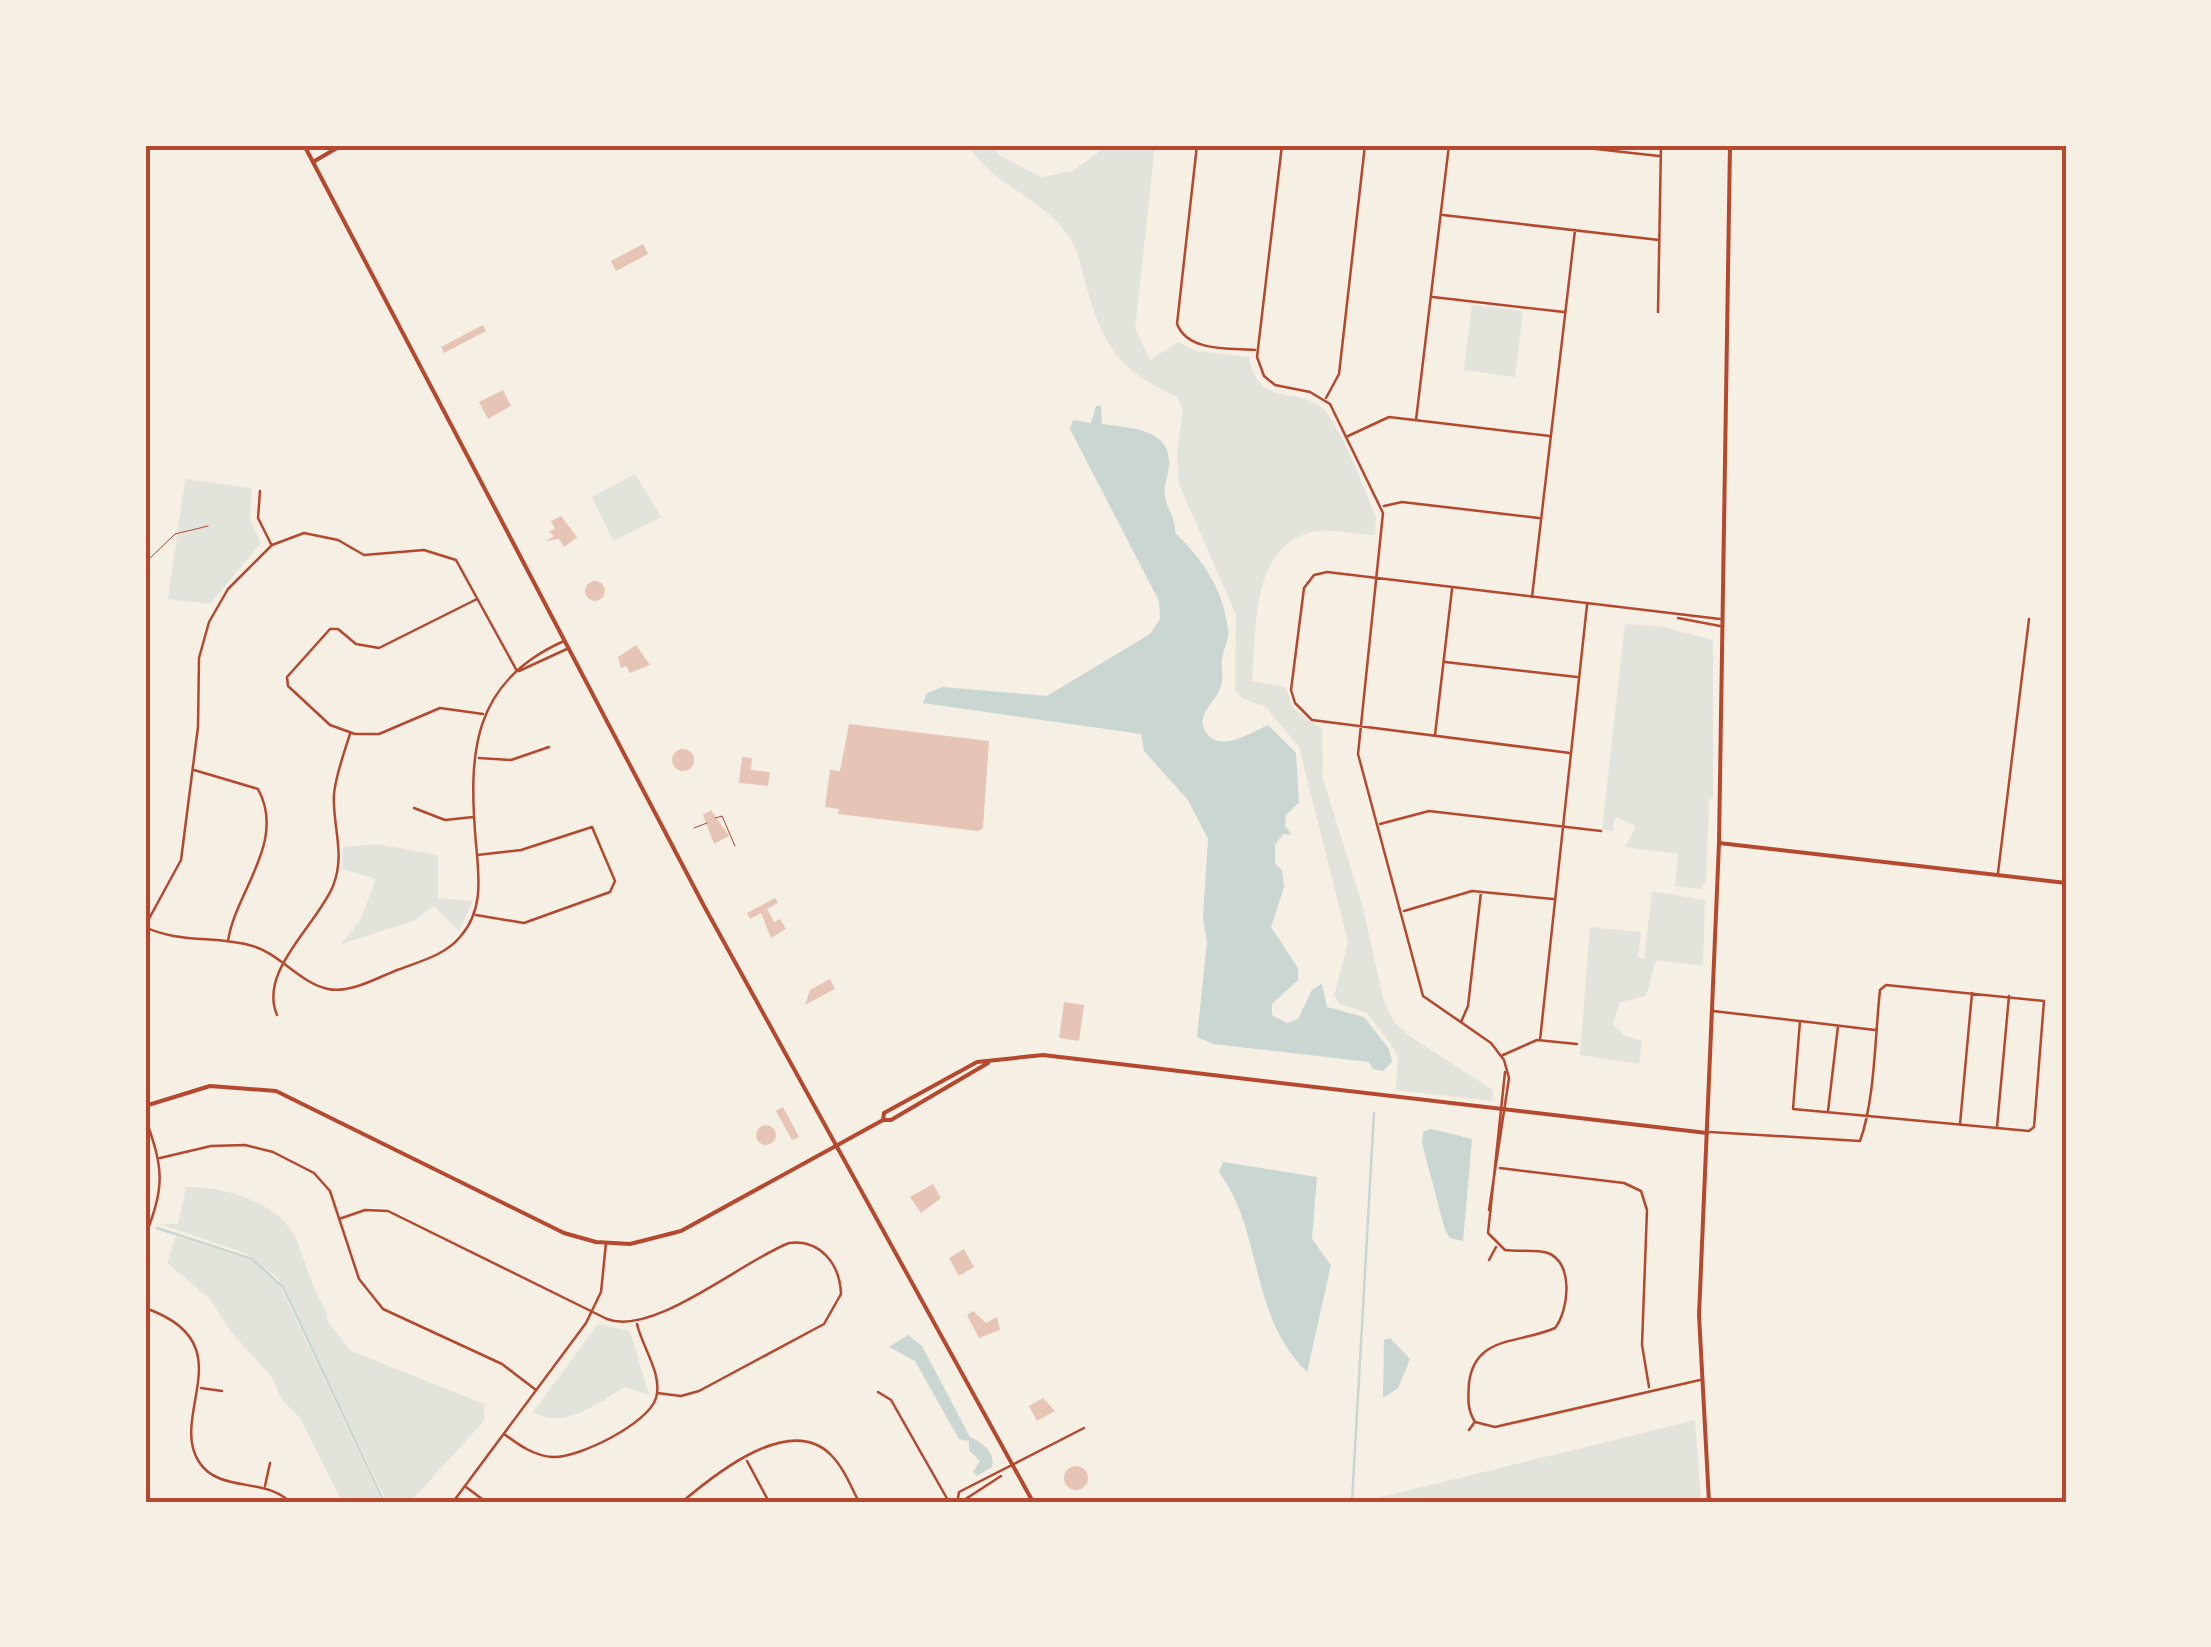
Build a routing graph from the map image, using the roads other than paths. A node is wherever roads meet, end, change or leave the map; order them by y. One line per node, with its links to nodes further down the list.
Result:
1 (342, 145): 11 (main road)
2 (1197, 145): 18 (street)
3 (1282, 145): 18 (street)
4 (1365, 145): 19 (street)
5 (1449, 145): 12 (street)
6 (1560, 145): 10 (street)
7 (1661, 145): 10 (street)
8 (1730, 145): 33 (main road)
9 (307, 146): 11 (main road)
10 (1661, 156): 14 (street)
11 (313, 162): 34 (main road)
12 (1441, 215): 13 (street); 15 (street)
13 (1575, 230): 14 (street); 16 (street)
14 (1659, 240): 17 (street)
15 (1432, 296): 16 (street); 20 (street)
16 (1566, 312): 22 (street)
17 (1658, 312)
18 (1256, 350): 19 (street)
19 (1325, 400): 21 (street)
20 (1416, 420): 21 (street); 22 (street)
21 (1347, 436): 24 (street)
22 (1551, 436): 25 (street)
23 (260, 490): 26 (street)
24 (1381, 507): 25 (street); 27 (street)
25 (1541, 518): 30 (street)
26 (272, 545): 29 (street); 46 (street)
27 (1378, 578): 28 (street); 40 (street); 40 (street)
28 (1452, 586): 30 (street); 36 (street)
29 (480, 598): 37 (street); 41 (street)
30 (1532, 598): 31 (street)
31 (1587, 605): 33 (street); 38 (street)
32 (2028, 619): 58 (street)
33 (1720, 622): 55 (main road)
34 (565, 640): 35 (main road); 37 (street)
35 (569, 648): 37 (street); 88 (main road)
36 (1444, 662): 38 (street); 42 (street)
37 (517, 671): 39 (street)
38 (1578, 678): 44 (street)
39 (484, 714): 41 (street); 45 (street)
40 (1361, 729): 42 (street); 51 (street)
41 (350, 734): 66 (street)
42 (1435, 737): 44 (street)
43 (549, 747): 45 (street)
44 (1570, 753): 52 (street)
45 (477, 758): 48 (street)
46 (193, 770): 64 (street); 65 (street)
47 (414, 808): 48 (street)
48 (474, 817): 57 (street)
49 (715, 818): 56 (lane)
50 (707, 823): 53 (lane)
51 (1379, 825): 52 (street); 62 (street)
52 (1562, 826): 54 (street); 61 (street)
53 (694, 828)
54 (1601, 831)
55 (1718, 843): 58 (main road); 69 (main road)
56 (735, 846)
57 (478, 855): 63 (street); 63 (street)
58 (1998, 875): 59 (main road)
59 (2066, 883)
60 (1481, 891): 61 (street); 62 (street); 72 (street)
61 (1554, 899): 75 (street)
62 (1404, 911): 72 (street)
63 (474, 914): 66 (street)
64 (145, 927): 65 (street)
65 (227, 942): 66 (street)
66 (284, 965): 70 (street)
67 (1972, 992): 68 (street); 74 (street); 85 (street)
68 (2009, 996): 86 (street); 86 (street)
69 (1712, 1011): 71 (street); 87 (main road)
70 (277, 1015)
71 (1800, 1021): 73 (street); 82 (street)
72 (1460, 1023): 77 (street)
73 (1838, 1026): 74 (street); 82 (street)
74 (1875, 1030): 84 (street)
75 (1540, 1040): 76 (street); 77 (street)
76 (1577, 1044)
77 (1502, 1056): 78 (street)
78 (1506, 1071): 80 (street); 81 (street)
79 (145, 1106): 94 (main road)
80 (1498, 1110): 81 (main road); 88 (main road); 91 (street)
81 (1506, 1111): 87 (main road); 90 (street)
82 (1827, 1113): 84 (street)
83 (145, 1117): 89 (street)
84 (1865, 1117): 85 (street); 87 (street)
85 (1960, 1125): 86 (street)
86 (1997, 1128)
87 (1707, 1133): 100 (main road)
88 (836, 1146): 94 (main road); 113 (main road)
89 (160, 1158): 92 (street); 93 (street)
90 (1499, 1168): 91 (street); 102 (street)
91 (1489, 1210): 95 (street)
92 (338, 1219): 98 (street); 103 (street)
93 (145, 1238)
94 (606, 1244): 98 (street)
95 (1496, 1246): 96 (street); 107 (street)
96 (1489, 1260)
97 (145, 1308): 101 (street)
98 (592, 1312): 99 (street); 103 (street)
99 (637, 1323): 106 (street); 106 (street)
100 (1702, 1380): 102 (street); 126 (main road)
101 (200, 1388): 104 (street); 116 (street)
102 (1649, 1388): 107 (street)
103 (536, 1390): 110 (street)
104 (222, 1392)
105 (878, 1392): 124 (street)
106 (657, 1393): 110 (street)
107 (1475, 1422): 109 (street)
108 (1084, 1428): 113 (street)
109 (1469, 1430)
110 (504, 1434): 115 (street)
111 (746, 1460): 121 (street); 122 (street); 123 (street)
112 (270, 1463): 116 (street)
113 (1014, 1466): 114 (street); 125 (main road)
114 (1001, 1473): 117 (street); 117 (street)
115 (465, 1486): 119 (street); 120 (street)
116 (265, 1488): 118 (street)
117 (958, 1498): 124 (street)
118 (290, 1502)
119 (453, 1502)
120 (486, 1502)
121 (682, 1502)
122 (769, 1502)
123 (859, 1502)
124 (950, 1502)
125 (1033, 1502)
126 (1709, 1502)

